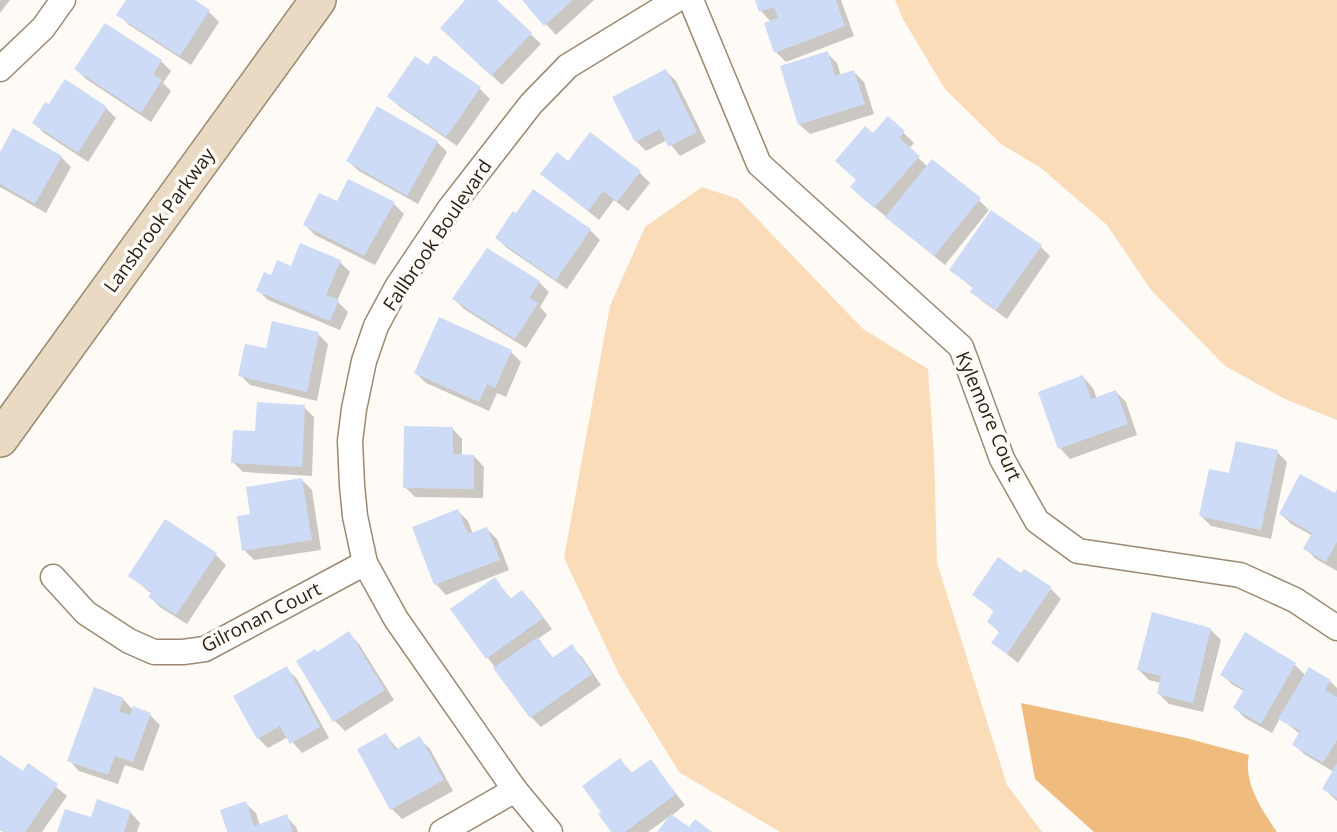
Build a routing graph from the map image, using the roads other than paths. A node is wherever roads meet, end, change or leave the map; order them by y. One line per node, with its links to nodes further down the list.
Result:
1 (63, 0): 5 (street)
2 (318, 0): 6 (street, Lansbrook Parkway)
3 (676, 0): 7 (street, Fallbrook Boulevard)
4 (691, 0): 9 (street, Kylemore Court)
5 (0, 69)
6 (0, 439)
7 (365, 563): 8 (street, Gilronan Court); 10 (street, Fallbrook Boulevard)
8 (52, 577)
9 (1337, 628)
10 (515, 790): 11 (street); 12 (street, Fallbrook Boulevard)
11 (442, 832)
12 (550, 832)

